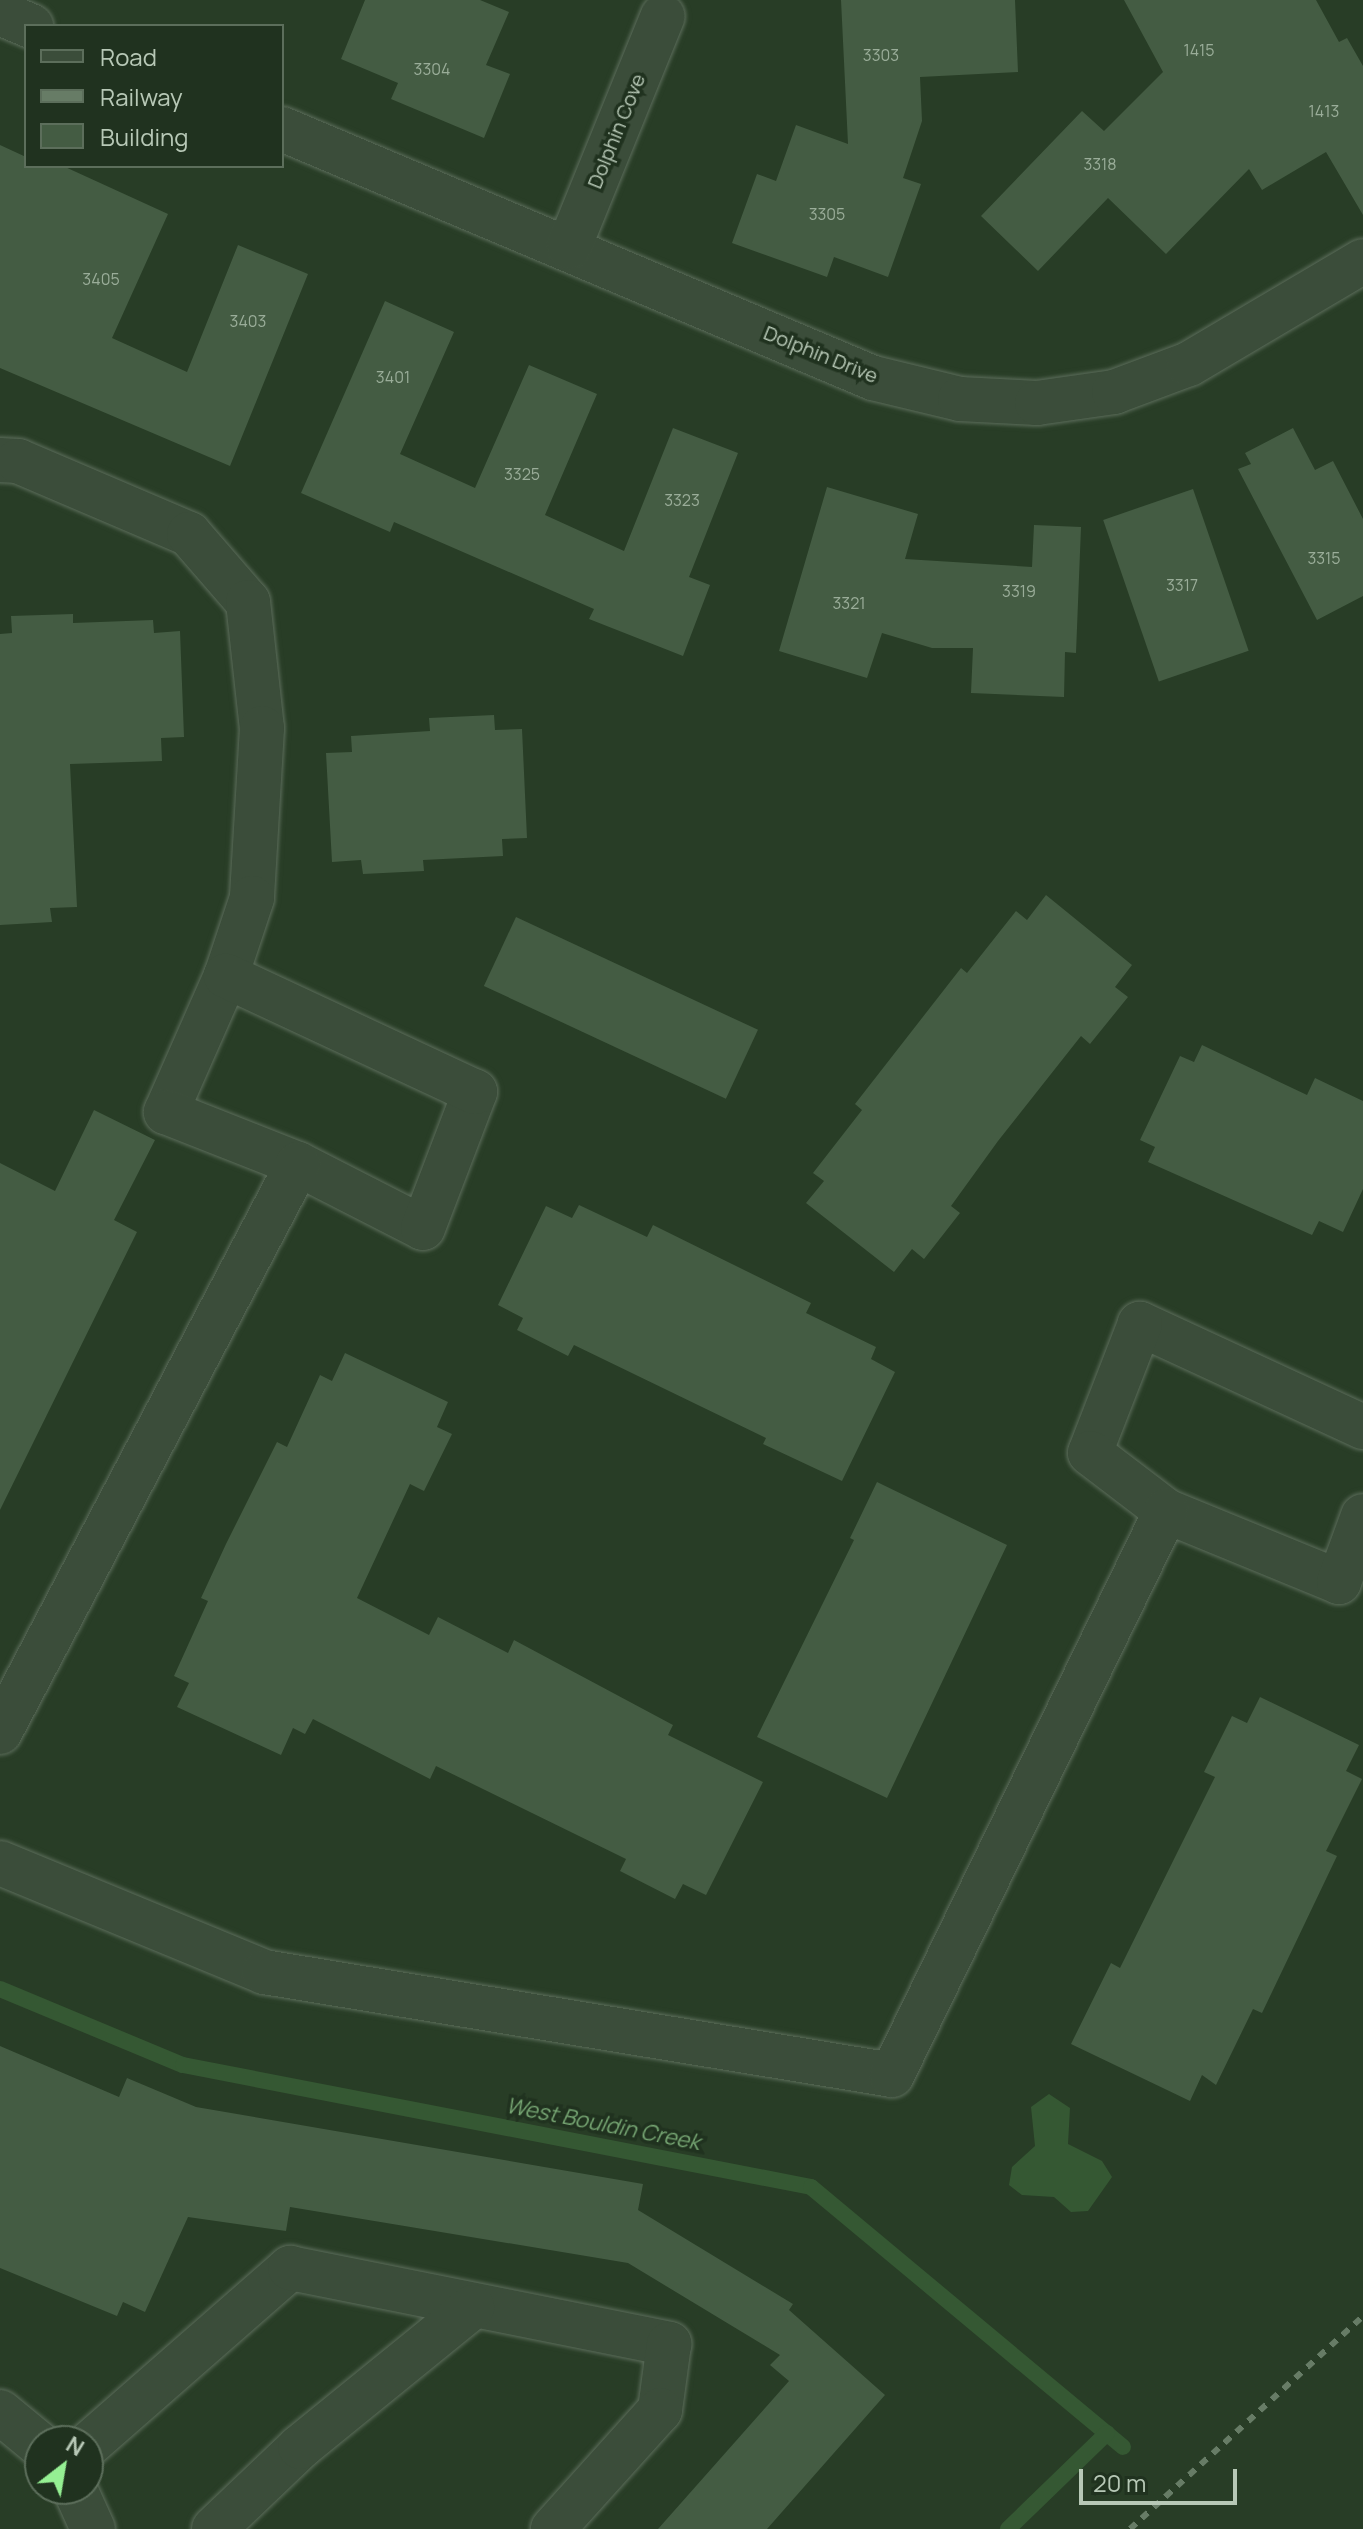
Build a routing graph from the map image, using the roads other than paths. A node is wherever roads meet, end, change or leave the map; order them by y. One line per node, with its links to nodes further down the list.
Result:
1 (0, 13): 3 (street)
2 (663, 16): 5 (street, Dolphin Cove)
3 (26, 24)
4 (284, 130): 5 (street, Dolphin Drive)
5 (569, 247): 6 (street, Dolphin Drive)
6 (1363, 261)
7 (0, 460): 8 (street)
8 (226, 976): 9 (street); 9 (street)
9 (298, 1164): 13 (street)
10 (1363, 1427): 11 (street)
11 (1166, 1511): 12 (street); 14 (street)
12 (1363, 1516)
13 (0, 1732)
14 (0, 1863)
15 (472, 2307): 17 (street); 21 (street); 22 (street)
16 (0, 2412): 18 (street)
17 (104, 2431)
18 (24, 2432)
19 (82, 2505): 20 (street)
20 (93, 2529)
21 (214, 2529)
22 (553, 2529)

